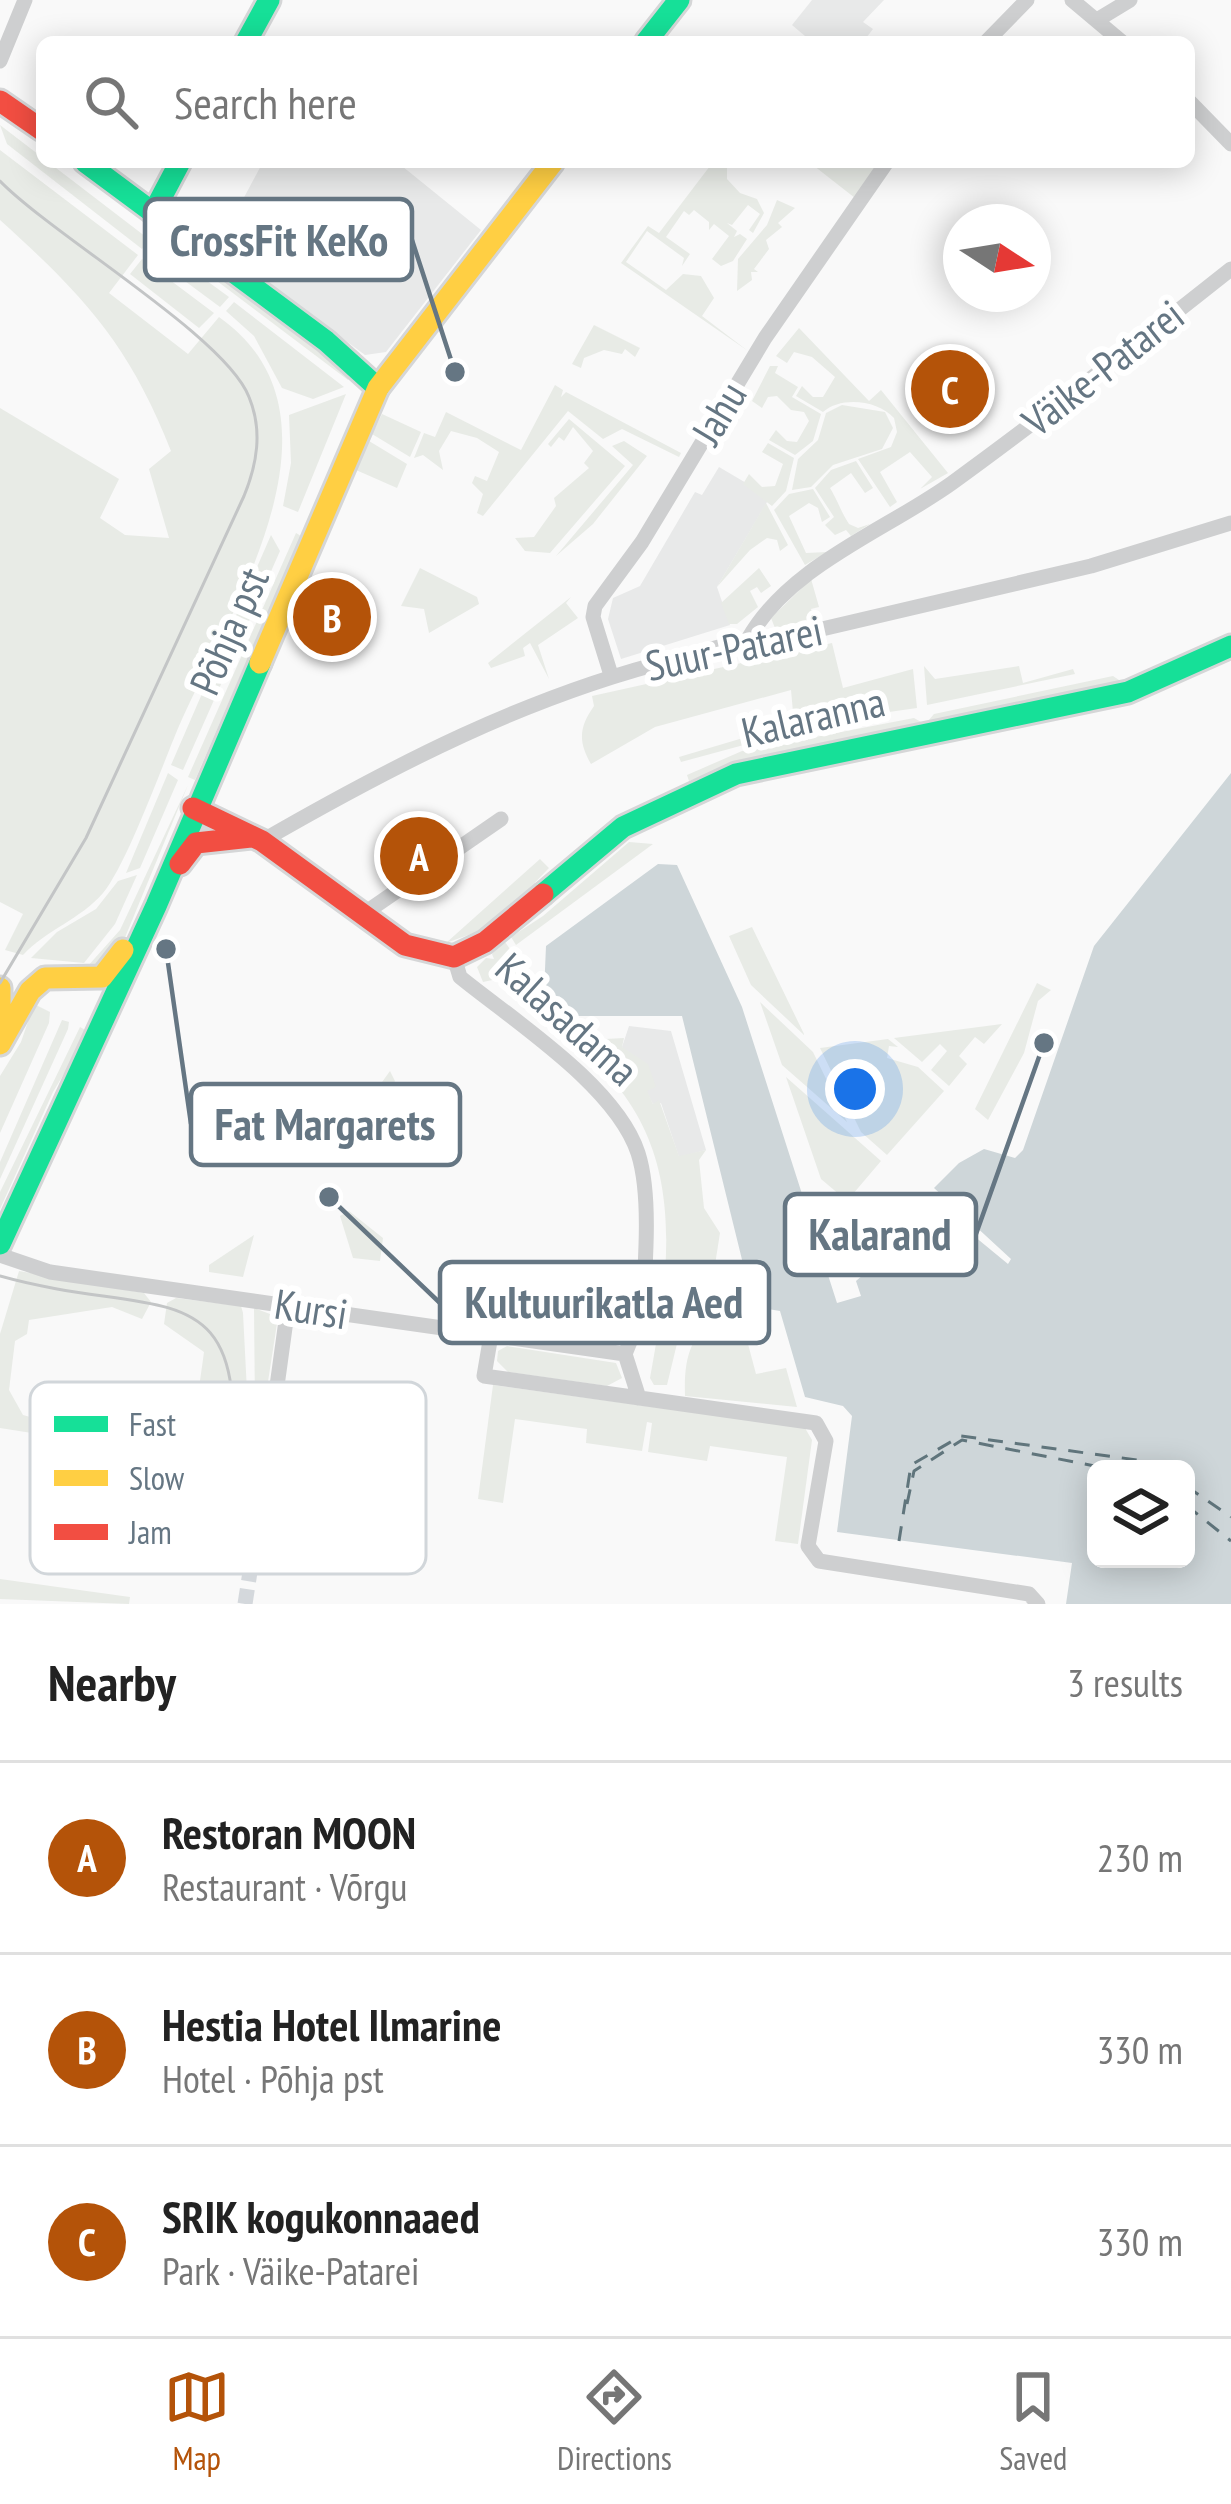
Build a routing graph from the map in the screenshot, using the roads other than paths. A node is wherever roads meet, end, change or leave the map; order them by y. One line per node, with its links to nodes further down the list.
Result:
1 (25, 0): 12 (street)
2 (269, 0): 8 (main road)
3 (679, 0): 9 (main road)
4 (1027, 0): 10 (street)
5 (1072, 0): 7 (street)
6 (1130, 0): 7 (street)
7 (1097, 20): 11 (street)
8 (249, 36)
9 (651, 36)
10 (992, 36)
11 (1115, 36)
12 (0, 61)
13 (0, 101): 15 (main road)
14 (1195, 107): 16 (street)
15 (36, 126)
16 (1229, 138)
17 (93, 168): 21 (main road)
18 (177, 168): 21 (main road)
19 (548, 168): 23 (main road, Põhja pst)
20 (883, 168): 27 (street, Jahu)
21 (153, 213): 23 (main road)
22 (1231, 269): 25 (street, Väike-Patarei)
23 (378, 388): 28 (main road, Põhja pst)
24 (1231, 523): 25 (street, Suur-Patarei)
25 (748, 638): 27 (street, Suur-Patarei)
26 (1231, 646): 33 (main road, Kalaranna)
27 (611, 675): 30 (street, Suur-Patarei)
28 (193, 808): 30 (main road, Kalasadama); 31 (main road, Põhja pst); 36 (main road)
29 (501, 819): 32 (street)
30 (258, 838): 31 (main road); 32 (main road, Kalasadama)
31 (156, 906): 37 (main road, Põhja pst)
32 (362, 915): 33 (main road, Kalasadama)
33 (454, 957): 41 (street, Kalasadama)
34 (0, 988): 35 (main road)
35 (0, 1025)
36 (0, 1044)
37 (0, 1244)
38 (0, 1255): 39 (street, Kursi)
39 (288, 1306): 40 (street, Kursi); 42 (street)
40 (490, 1335): 41 (street, Kursi); 43 (street)
41 (625, 1354): 43 (street)
42 (278, 1382)
43 (639, 1397): 44 (street)
44 (1038, 1604)

